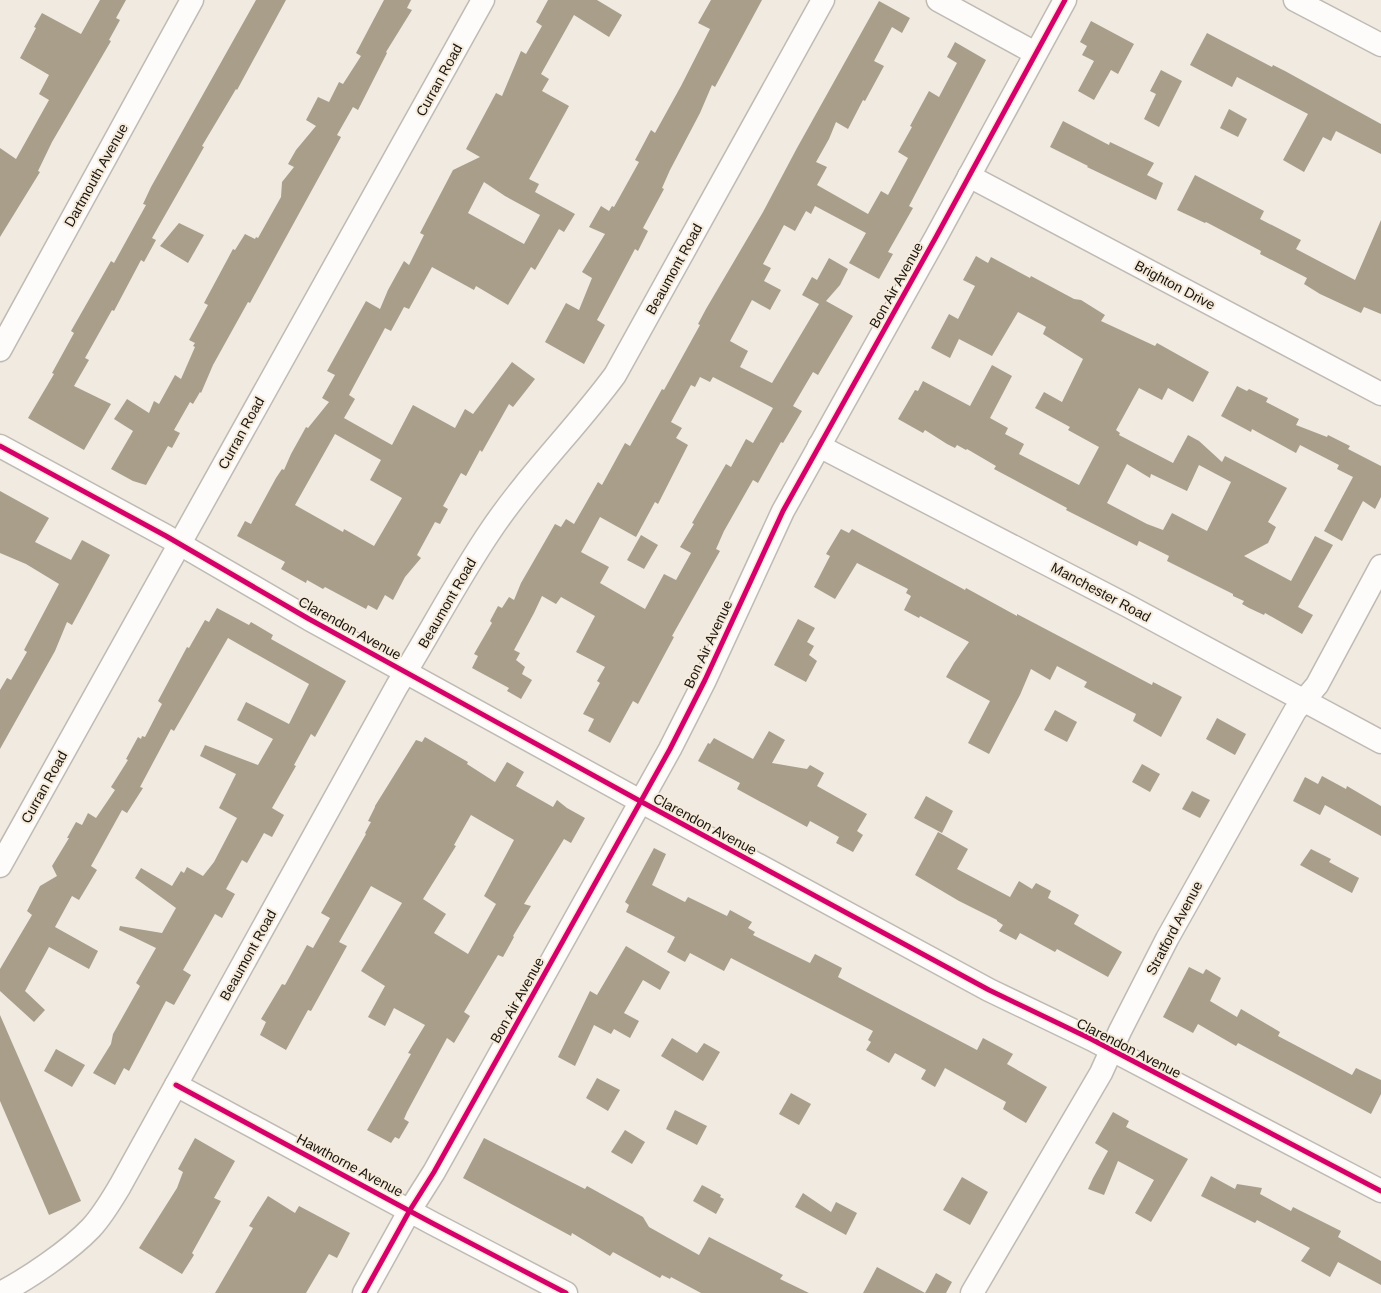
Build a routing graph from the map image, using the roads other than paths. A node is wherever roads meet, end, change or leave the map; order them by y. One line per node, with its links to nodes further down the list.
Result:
1 (192, 0): 10 (street, Dartmouth Avenue)
2 (483, 0): 14 (street, Curran Road)
3 (823, 0): 16 (street, Beaumont Road)
4 (938, 0): 8 (street)
5 (1065, 0): 8 (street, Bon Air Avenue)
6 (1295, 0): 7 (street)
7 (1381, 46)
8 (1035, 53): 9 (street, Bon Air Avenue)
9 (969, 176): 11 (street, Brighton Drive); 13 (street, Bon Air Avenue)
10 (0, 350)
11 (1381, 394)
12 (0, 446): 14 (street, Clarendon Avenue)
13 (819, 446): 17 (street, Manchester Road); 19 (street, Bon Air Avenue)
14 (179, 544): 16 (street, Clarendon Avenue); 20 (street, Curran Road)
15 (1381, 566): 17 (street, Stratford Avenue)
16 (406, 672): 19 (street, Clarendon Avenue); 22 (street, Beaumont Road)
17 (1303, 701): 18 (street, Manchester Road); 21 (street, Stratford Avenue)
18 (1381, 742)
19 (640, 801): 21 (street, Clarendon Avenue); 24 (street, Bon Air Avenue)
20 (0, 866)
21 (1111, 1051): 23 (street, Clarendon Avenue); 28 (street, Stratford Avenue)
22 (176, 1085): 24 (street, Hawthorne Avenue); 25 (street, Beaumont Road)
23 (1381, 1191)
24 (410, 1210): 26 (street, Bon Air Avenue); 27 (street, Hawthorne Avenue)
25 (0, 1293)
26 (364, 1293)
27 (566, 1293)
28 (972, 1293)

